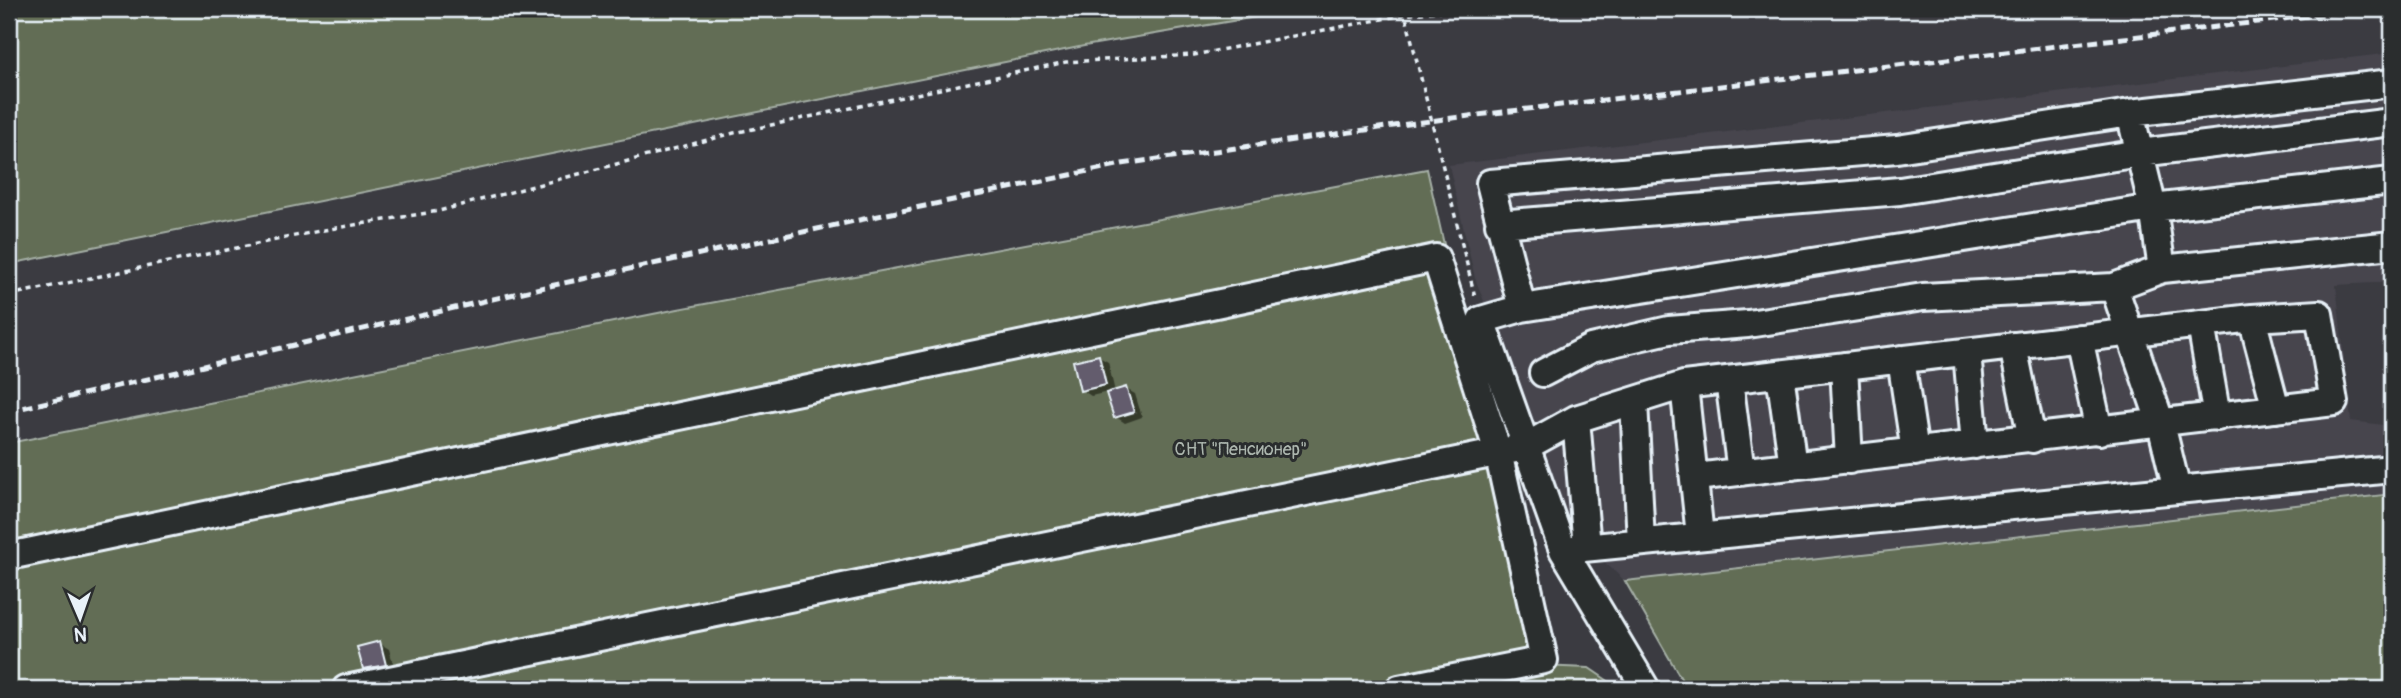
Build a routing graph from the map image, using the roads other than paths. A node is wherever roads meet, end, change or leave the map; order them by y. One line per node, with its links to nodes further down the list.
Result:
1 (2392, 83): 2 (street)
2 (2130, 113): 4 (street); 7 (street)
3 (2392, 122): 4 (street)
4 (2140, 153): 6 (street); 7 (street)
5 (2392, 181): 6 (street)
6 (2153, 208): 9 (street); 11 (street)
7 (1499, 224): 11 (street)
8 (2392, 245): 9 (street)
9 (2162, 269): 10 (street)
10 (2114, 287): 14 (street); 20 (street)
11 (1522, 308): 32 (street)
12 (2252, 318): 13 (street); 25 (street); 25 (street)
13 (2201, 324): 14 (street); 26 (street)
14 (2132, 332): 15 (street); 28 (street)
15 (2079, 338): 16 (street); 29 (street)
16 (2013, 346): 17 (street); 30 (street)
17 (1967, 352): 18 (street); 31 (street)
18 (1901, 359): 19 (street); 34 (street)
19 (1844, 366): 21 (street); 35 (street)
20 (1543, 373)
21 (1780, 374): 22 (street); 36 (street)
22 (1729, 380): 23 (street); 38 (street)
23 (1684, 385): 24 (street); 39 (street)
24 (1634, 401): 27 (street); 42 (street)
25 (2276, 409): 26 (street)
26 (2217, 417): 28 (street)
27 (1576, 419): 32 (street); 43 (street)
28 (2161, 424): 29 (street); 40 (street)
29 (2099, 431): 30 (street)
30 (2032, 439): 31 (street)
31 (1975, 445): 34 (street)
32 (1525, 447): 33 (street); 43 (street)
33 (1498, 452): 44 (street); 45 (street); 46 (street)
34 (1915, 452): 35 (street)
35 (1849, 460): 36 (street)
36 (1793, 466): 38 (street)
37 (2392, 469): 40 (street)
38 (1741, 472): 39 (street)
39 (1696, 477): 41 (street)
40 (2177, 490): 41 (street)
41 (1700, 536): 42 (street)
42 (1641, 542): 43 (street)
43 (1575, 548): 47 (street)
44 (9, 556)
45 (346, 689)
46 (1399, 689)
47 (1646, 689)

